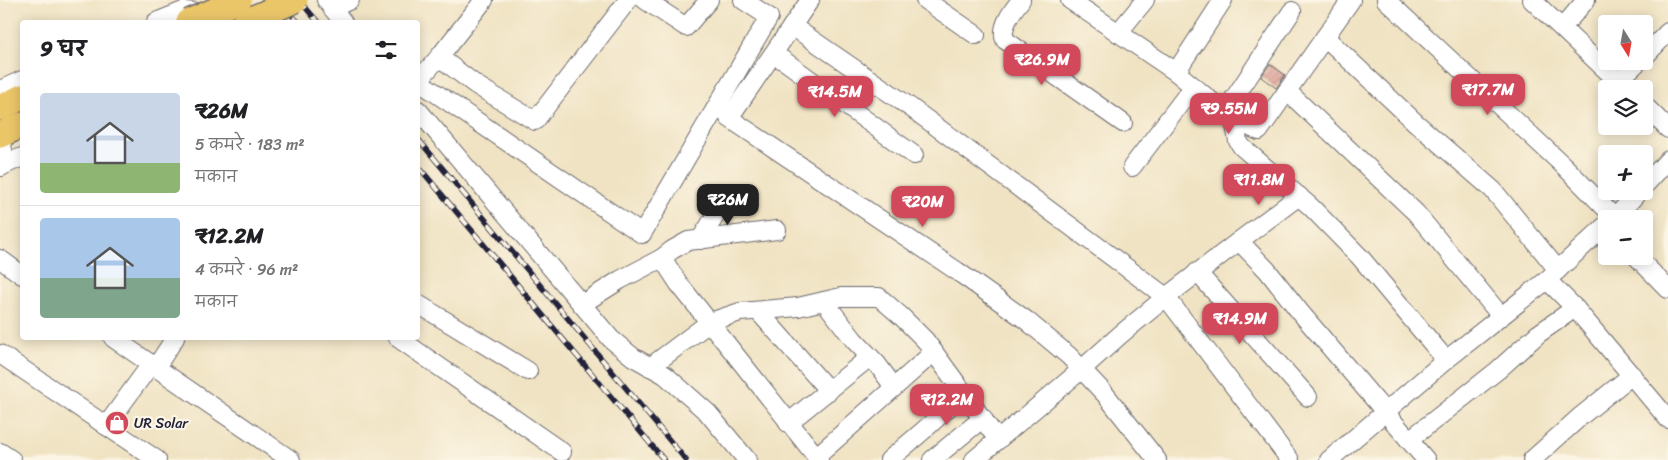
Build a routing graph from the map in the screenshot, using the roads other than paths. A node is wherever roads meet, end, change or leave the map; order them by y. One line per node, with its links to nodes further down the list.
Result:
1 (239, 0): 22 (highway, bridge)
2 (294, 0): 24 (highway, bridge)
3 (350, 0): 19 (street)
4 (484, 0): 34 (street)
5 (628, 0): 34 (street)
6 (645, 0): 7 (street)
7 (709, 0)
8 (744, 0): 39 (street)
9 (810, 0): 26 (street)
10 (925, 0): 30 (street)
11 (1021, 0): 48 (street)
12 (1070, 0): 29 (street)
13 (1145, 0): 29 (street)
14 (1223, 0): 35 (street)
15 (1351, 0): 31 (street)
16 (1386, 0): 63 (street)
17 (1532, 0): 27 (street)
18 (1586, 0): 27 (street)
19 (329, 4): 25 (street)
20 (1292, 11): 47 (street)
21 (161, 20): 23 (street)
22 (194, 20)
23 (200, 20)
24 (250, 20)
25 (341, 20)
26 (792, 26): 33 (street); 76 (street)
27 (1562, 28): 37 (street)
28 (1668, 32): 32 (street)
29 (1118, 33): 35 (street)
30 (976, 35)
31 (1325, 37): 42 (street); 74 (street)
32 (1653, 47)
33 (772, 54): 53 (street); 93 (street)
34 (439, 58): 36 (street)
35 (1176, 72): 40 (street)
36 (420, 80)
37 (1617, 80)
38 (20, 81): 41 (street)
39 (420, 83)
40 (1195, 88): 47 (street); 58 (street)
41 (0, 90)
42 (1287, 91): 51 (street); 82 (street)
43 (20, 98): 44 (highway)
44 (0, 108)
45 (420, 112): 78 (street)
46 (1653, 115): 50 (street)
47 (1229, 116): 51 (street); 54 (street)
48 (1123, 123)
49 (20, 126): 52 (highway)
50 (1668, 129)
51 (1259, 131): 54 (street)
52 (0, 137): 57 (street)
53 (914, 155)
54 (1250, 155): 61 (street)
55 (20, 157): 57 (street)
56 (1668, 160): 59 (street)
57 (0, 167)
58 (1132, 167)
59 (1653, 176)
60 (728, 194): 67 (street)
61 (1299, 196): 68 (street); 90 (street)
62 (1631, 200): 64 (street)
63 (1602, 210)
64 (1622, 210)
65 (777, 230): 67 (street)
66 (1598, 234): 74 (street)
67 (700, 240): 69 (street)
68 (1239, 242): 72 (street); 100 (street)
69 (662, 258): 78 (street); 83 (street)
70 (1, 262): 73 (street)
71 (1645, 265): 75 (street)
72 (1198, 272): 76 (street); 99 (street)
73 (20, 274)
74 (1553, 275): 80 (street); 82 (street)
75 (1668, 289)
76 (1166, 297): 93 (street); 119 (street)
77 (824, 301): 81 (street); 87 (street); 89 (street)
78 (582, 304): 92 (street)
79 (420, 305): 94 (street)
80 (1575, 308): 95 (street); 106 (street)
81 (758, 311): 83 (street); 97 (street)
82 (1501, 316): 90 (street)
83 (710, 322): 92 (street); 103 (street)
84 (116, 340): 91 (street)
85 (173, 340): 91 (street)
86 (401, 340): 108 (street)
87 (934, 352): 96 (street); 98 (street)
88 (0, 354): 104 (street)
89 (870, 357): 96 (street); 97 (street)
90 (1446, 360): 100 (street)
91 (154, 365): 104 (street); 114 (street)
92 (650, 366): 115 (street)
93 (1082, 370): 105 (street); 118 (street)
94 (528, 371)
95 (1632, 375): 102 (street); 111 (street)
96 (894, 387): 109 (street)
97 (829, 391): 103 (street)
98 (964, 393): 101 (street); 110 (street)
99 (1308, 397)
100 (1385, 412): 106 (street); 120 (street)
101 (983, 418): 105 (street); 116 (street)
102 (1668, 419)
103 (788, 423): 109 (street)
104 (106, 426): 113 (street)
105 (998, 440): 117 (street)
106 (1409, 440): 121 (street)
107 (0, 452): 112 (street)
108 (562, 452)
109 (817, 458)
110 (891, 459)
111 (1535, 459)
112 (12, 460)
113 (157, 460)
114 (291, 460)
115 (747, 460)
116 (932, 460)
117 (974, 460)
118 (1157, 460)
119 (1290, 460)
120 (1329, 460)
121 (1426, 460)

